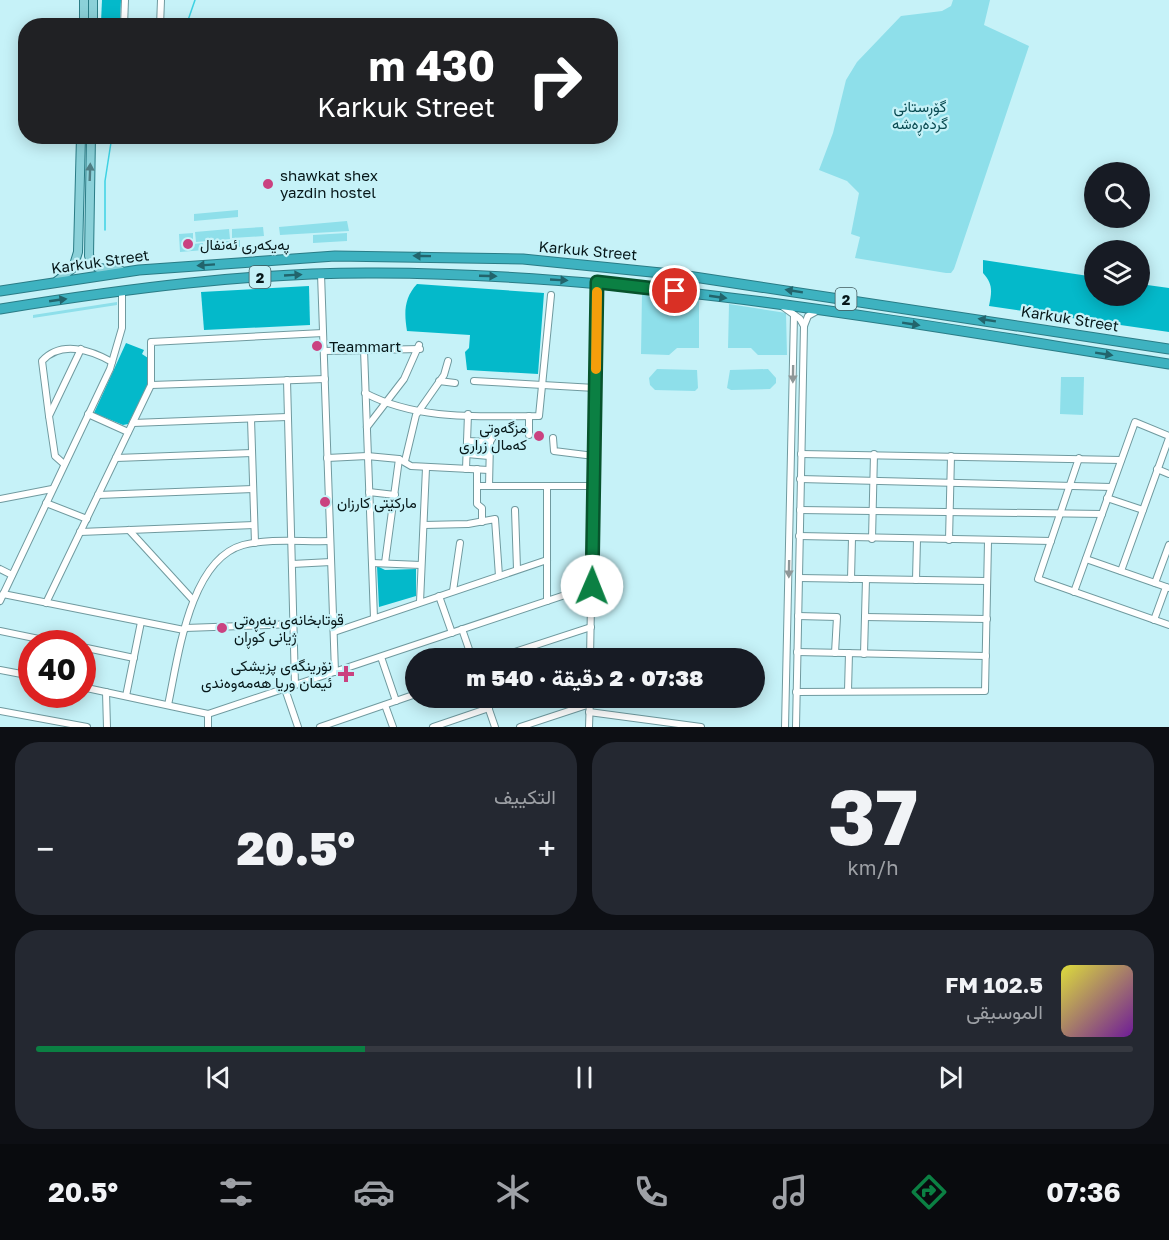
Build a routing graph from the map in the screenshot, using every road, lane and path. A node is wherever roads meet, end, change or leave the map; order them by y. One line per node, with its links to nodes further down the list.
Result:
1 (84, 0): 5 (main road)
2 (93, 0): 6 (main road)
3 (125, 0): 7 (street)
4 (161, 0): 8 (street)
5 (84, 18)
6 (93, 18)
7 (124, 18)
8 (160, 18)
9 (81, 144): 11 (main road)
10 (91, 144): 12 (main road, one-way to 10)
11 (80, 204): 12 (main road); 17 (main road)
12 (89, 204): 14 (main road)
13 (523, 259): 14 (highway, Karkuk Street / 2, one-way to 14); 16 (highway); 29 (highway, Karkuk Street / 2, one-way to 13)
14 (136, 270): 17 (highway, Karkuk Street / 2)
15 (321, 274): 16 (highway, Karkuk Street / 2, one-way to 16); 20 (highway, Karkuk Street / 2, one-way to 15); 27 (street)
16 (521, 278): 18 (highway, Karkuk Street / 2, one-way to 18)
17 (57, 281): 19 (highway, Karkuk Street / 2)
18 (597, 282): 22 (highway, Karkuk Street / 2, one-way to 22); 42 (street)
19 (0, 291)
20 (122, 291): 23 (highway, Karkuk Street / 2, one-way to 20); 33 (street)
21 (552, 295): 40 (street)
22 (782, 306): 24 (highway, Karkuk Street / 2); 25 (street)
23 (0, 309)
24 (818, 310): 26 (street); 34 (highway, Karkuk Street / 2, one-way to 34)
25 (794, 315): 26 (street); 93 (street, one-way to 93)
26 (804, 326): 61 (street)
27 (323, 333): 31 (street); 41 (street)
28 (81, 349): 33 (street); 48 (street); 48 (street)
29 (1169, 349)
30 (364, 350): 31 (street); 43 (street); 44 (street)
31 (324, 351): 35 (street)
32 (448, 361): 37 (street)
33 (112, 362): 46 (street)
34 (1169, 364)
35 (325, 379): 36 (street); 68 (street)
36 (287, 380): 41 (street); 50 (street)
37 (439, 381): 39 (street); 45 (street)
38 (474, 381): 40 (street)
39 (455, 383)
40 (544, 384): 42 (street); 49 (street)
41 (151, 386): 52 (street)
42 (595, 388): 65 (street)
43 (365, 393): 44 (street); 53 (street)
44 (387, 404): 45 (street); 53 (street)
45 (417, 412): 47 (street); 70 (street)
46 (88, 414): 54 (street); 72 (street)
47 (468, 414): 49 (street); 58 (street)
48 (49, 416): 72 (street)
49 (529, 416): 55 (street)
50 (287, 417): 51 (street); 119 (street)
51 (251, 418): 52 (street); 59 (street)
52 (133, 423): 54 (street)
53 (367, 428): 63 (street)
54 (128, 432): 67 (street)
55 (530, 435)
56 (1169, 437): 71 (street); 77 (street)
57 (553, 438): 65 (street)
58 (467, 441): 60 (street); 64 (street)
59 (252, 453): 67 (street); 89 (street)
60 (467, 454): 64 (street); 74 (street)
61 (801, 454): 62 (street); 79 (street)
62 (874, 454): 66 (street); 80 (street)
63 (368, 456): 68 (street); 70 (street); 90 (street)
64 (489, 456): 76 (street)
65 (594, 456): 86 (street)
66 (951, 456): 69 (street); 81 (street)
67 (116, 458): 91 (street)
68 (327, 458): 117 (street)
69 (1079, 458): 71 (street); 82 (street)
70 (402, 460): 73 (street); 92 (street)
71 (1121, 460): 87 (street)
72 (64, 464): 88 (street)
73 (426, 468): 74 (street); 108 (street)
74 (466, 469): 75 (street)
75 (477, 470): 76 (street); 83 (street)
76 (489, 470): 84 (street)
77 (1157, 470): 78 (street); 100 (street)
78 (1169, 474)
79 (800, 479): 80 (street); 94 (street)
80 (873, 481): 81 (street); 101 (street)
81 (950, 482): 82 (street); 102 (street)
82 (1071, 485): 87 (street); 103 (street)
83 (477, 486): 84 (street); 106 (street)
84 (489, 486): 85 (street)
85 (548, 486): 86 (street); 124 (street)
86 (594, 486): 141 (street)
87 (1111, 487): 95 (street)
88 (52, 489): 96 (street); 97 (street)
89 (253, 489): 91 (street); 107 (street)
90 (369, 492): 92 (street); 126 (street)
91 (98, 495): 105 (street)
92 (395, 495): 127 (street)
93 (790, 497): 94 (street); 159 (street, one-way to 159)
94 (800, 497): 99 (street)
95 (1107, 498): 100 (street); 104 (street)
96 (0, 499)
97 (46, 503): 105 (street); 133 (street)
98 (515, 510): 131 (street)
99 (800, 510): 101 (street); 111 (street)
100 (1143, 510): 132 (street)
101 (873, 511): 102 (street); 113 (street)
102 (950, 512): 103 (street); 115 (street)
103 (1061, 513): 104 (street); 118 (street)
104 (1102, 514): 123 (street)
105 (87, 519): 110 (street)
106 (482, 522): 108 (street); 134 (street)
107 (255, 525): 109 (street); 120 (street)
108 (424, 525): 129 (street)
109 (129, 530): 110 (street); 147 (street)
110 (80, 532): 151 (street)
111 (799, 536): 112 (street); 135 (street)
112 (852, 538): 113 (street); 136 (street)
113 (872, 538): 114 (street)
114 (917, 539): 115 (street); 138 (street)
115 (949, 540): 116 (street)
116 (988, 540): 118 (street); 139 (street)
117 (330, 541): 119 (street); 125 (street)
118 (1051, 541): 144 (street)
119 (291, 542): 120 (street); 128 (street)
120 (255, 543): 147 (street)
121 (460, 543): 143 (street)
122 (1169, 545): 140 (street)
123 (1086, 559): 132 (street); 144 (street)
124 (547, 560): 131 (street); 149 (street)
125 (331, 562): 128 (street); 166 (street)
126 (372, 563): 127 (street); 154 (street)
127 (385, 563): 129 (street)
128 (292, 564): 158 (street)
129 (421, 565): 150 (street)
130 (0, 569): 133 (street)
131 (517, 569): 134 (street)
132 (1121, 572): 140 (street)
133 (12, 575): 145 (street)
134 (500, 576): 143 (street)
135 (798, 578): 136 (street); 152 (street)
136 (851, 579): 137 (street)
137 (866, 579): 138 (street); 153 (street)
138 (916, 580): 139 (street)
139 (987, 581): 155 (street)
140 (1155, 583): 142 (street)
141 (592, 586): 149 (street); 162 (street)
142 (1168, 588): 156 (street)
143 (453, 591): 146 (street)
144 (1074, 592): 156 (street)
145 (3, 594): 148 (street); 151 (street)
146 (439, 596): 150 (street); 167 (street)
147 (193, 600): 163 (street)
148 (0, 601)
149 (547, 601): 164 (street)
150 (420, 602): 154 (street)
151 (46, 603): 157 (street)
152 (798, 616): 160 (street); 174 (street)
153 (865, 617): 155 (street); 176 (street)
154 (374, 618): 166 (street)
155 (987, 619): 177 (street)
156 (1154, 620): 161 (street)
157 (141, 622): 163 (street); 178 (street)
158 (294, 624): 163 (street); 183 (street)
159 (788, 624): 160 (street); 214 (street)
160 (798, 625): 173 (street)
161 (1169, 626)
162 (591, 627): 170 (street); 171 (street)
163 (184, 629): 192 (street)
164 (462, 629): 167 (street); 169 (street)
165 (0, 631): 168 (street)
166 (334, 632): 181 (street)
167 (452, 633): 179 (street)
168 (18, 635)
169 (469, 648)
170 (527, 648)
171 (590, 648)
172 (96, 650): 178 (street)
173 (797, 652): 174 (street); 188 (street)
174 (835, 653): 175 (street)
175 (849, 653): 176 (street); 186 (street)
176 (864, 654): 177 (street)
177 (986, 656): 186 (street)
178 (134, 657): 189 (street)
179 (381, 657): 181 (street); 191 (street)
180 (0, 670): 182 (street)
181 (335, 672): 183 (street)
182 (18, 673)
183 (295, 685): 184 (street)
184 (285, 689): 199 (street); 205 (street)
185 (96, 690): 187 (street)
186 (848, 691): 188 (street)
187 (106, 692): 189 (street); 203 (street)
188 (796, 692): 215 (street)
189 (126, 696): 192 (street)
190 (405, 698): 191 (street)
191 (396, 701): 193 (street)
192 (168, 705): 199 (street)
193 (386, 705): 206 (street); 207 (street)
194 (489, 708): 200 (street); 210 (street)
195 (573, 708): 201 (street)
196 (590, 708): 198 (street)
197 (0, 711): 202 (street)
198 (590, 712): 212 (street); 213 (street)
199 (208, 714): 204 (street)
200 (455, 720): 208 (street); 209 (street)
201 (531, 725): 211 (street)
202 (87, 727)
203 (107, 727)
204 (208, 727)
205 (298, 727)
206 (320, 727)
207 (393, 727)
208 (433, 727)
209 (458, 727)
210 (495, 727)
211 (520, 727)
212 (589, 727)
213 (701, 727)
214 (785, 727)
215 (795, 727)

